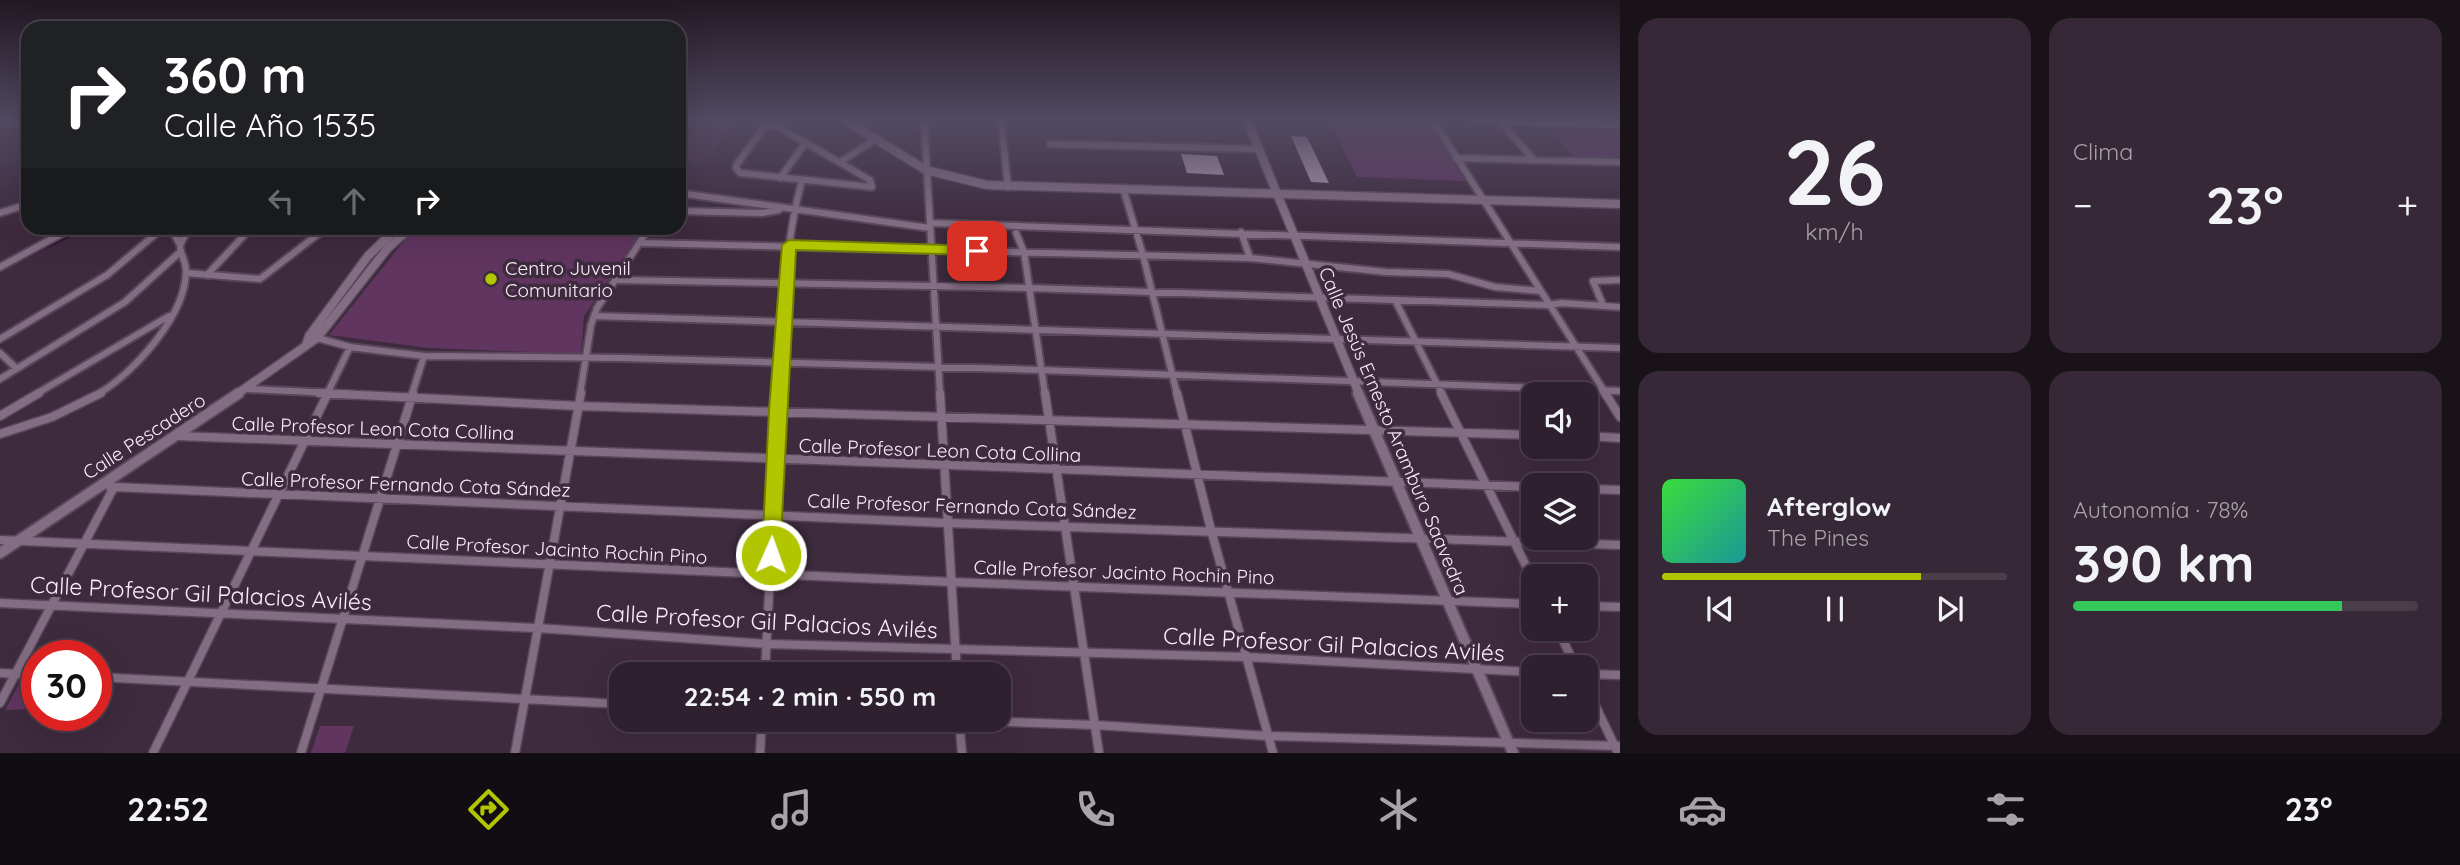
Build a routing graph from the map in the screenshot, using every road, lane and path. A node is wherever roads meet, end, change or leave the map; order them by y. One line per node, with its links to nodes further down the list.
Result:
1 (745, 155): 16 (street)
2 (797, 155): 16 (street)
3 (828, 155): 13 (street)
4 (851, 155): 13 (street)
5 (902, 155): 15 (street)
6 (925, 155): 15 (street)
7 (1005, 155): 18 (street)
8 (1260, 155): 21 (street, Calle Jesús Ernesto Aramburo Saavedra)
9 (1454, 155): 11 (street)
10 (1530, 155): 12 (street)
11 (1456, 158): 12 (street); 22 (street)
12 (1534, 160): 14 (street)
13 (840, 162): 17 (street)
14 (1620, 162)
15 (926, 170): 18 (street); 29 (street)
16 (780, 178): 17 (street)
17 (802, 180): 27 (street)
18 (1008, 187): 19 (street)
19 (1123, 188): 21 (street); 30 (street)
20 (686, 193): 25 (street)
21 (1275, 193): 22 (street); 33 (street, Calle Jesús Ernesto Aramburo Saavedra)
22 (1482, 200): 23 (street); 44 (street)
23 (1620, 204)
24 (21, 206): 28 (street)
25 (783, 209): 26 (street); 27 (street)
26 (686, 211)
27 (794, 211): 29 (street); 45 (street)
28 (0, 213)
29 (930, 225): 30 (street); 48 (street)
30 (1136, 230): 31 (street); 50 (street)
31 (1241, 232): 33 (street); 51 (street)
32 (1016, 233): 49 (street)
33 (1292, 234): 44 (street); 52 (street, Calle Jesús Ernesto Aramburo Saavedra)
34 (59, 235): 53 (street)
35 (154, 235): 76 (street)
36 (174, 235): 46 (street)
37 (185, 235): 46 (street)
38 (244, 235): 55 (street)
39 (317, 235): 55 (street)
40 (389, 235): 74 (street)
41 (401, 235): 74 (street)
42 (646, 235): 43 (street)
43 (643, 243): 45 (street); 56 (street)
44 (1508, 243): 47 (street); 61 (street)
45 (789, 245): 48 (street); 58 (street)
46 (179, 247): 54 (street); 85 (street)
47 (1620, 247)
48 (931, 249): 49 (street); 59 (street)
49 (1024, 252): 50 (street); 60 (street)
50 (1143, 255): 51 (street); 62 (street)
51 (1250, 258): 52 (street)
52 (1304, 263): 61 (street); 63 (street, Calle Jesús Ernesto Aramburo Saavedra)
53 (0, 267)
54 (187, 273): 55 (street); 68 (street)
55 (207, 275)
56 (617, 280): 58 (street); 69 (street)
57 (1620, 280): 66 (street)
58 (785, 282): 59 (street); 70 (street)
59 (934, 286): 60 (street); 71 (street)
60 (1030, 288): 62 (street); 72 (street)
61 (1540, 291): 65 (street)
62 (1151, 292): 63 (street); 73 (street)
63 (1319, 297): 64 (street); 75 (street, Calle Jesús Ernesto Aramburo Saavedra)
64 (1395, 300): 65 (street); 77 (street)
65 (1548, 305): 66 (street); 79 (street)
66 (1603, 305): 67 (street)
67 (1620, 307)
68 (169, 316): 99 (street); 106 (street)
69 (594, 316): 70 (street); 83 (street)
70 (783, 321): 71 (street); 84 (street)
71 (935, 325): 72 (street); 86 (street)
72 (1034, 329): 73 (street); 87 (street)
73 (1162, 333): 75 (street); 88 (street)
74 (313, 337): 78 (street); 92 (street, Calle Pescadero)
75 (1336, 338): 77 (street); 90 (street, Calle Jesús Ernesto Aramburo Saavedra)
76 (0, 339)
77 (1415, 340): 79 (street); 91 (street)
78 (350, 347): 82 (street); 95 (street)
79 (1576, 347): 80 (street); 93 (street)
80 (1620, 348)
81 (0, 353): 85 (street)
82 (424, 356): 83 (street); 96 (street)
83 (587, 358): 84 (street); 97 (street)
84 (781, 363): 86 (street); 98 (street)
85 (16, 368): 89 (street)
86 (939, 368): 87 (street); 100 (street)
87 (1041, 370): 88 (street); 102 (street)
88 (1173, 374): 90 (street); 103 (street)
89 (0, 379)
90 (1353, 382): 91 (street); 104 (street, Calle Jesús Ernesto Aramburo Saavedra)
91 (1437, 386): 93 (street); 105 (street)
92 (247, 389): 95 (street); 108 (street, Calle Pescadero)
93 (1604, 391): 94 (street); 101 (street)
94 (1620, 391)
95 (327, 393): 96 (street); 111 (street)
96 (411, 399): 97 (street); 112 (street)
97 (578, 406): 98 (street); 113 (street)
98 (777, 410): 100 (street); 114 (street)
99 (0, 416)
100 (941, 416): 102 (street); 115 (street)
101 (1620, 417)
102 (1049, 420): 103 (street); 116 (street)
103 (1185, 426): 104 (street); 117 (street)
104 (1374, 430): 105 (street); 118 (street, Calle Jesús Ernesto Aramburo Saavedra)
105 (1460, 432): 107 (street); 119 (street)
106 (0, 434)
107 (1521, 435)
108 (178, 436): 111 (street, Calle Profesor Leon Cota Collina); 120 (street, Calle Pescadero)
109 (1598, 437): 110 (street)
110 (1620, 438)
111 (303, 441): 112 (street, Calle Profesor Leon Cota Collina); 125 (street)
112 (396, 445): 113 (street, Calle Profesor Leon Cota Collina); 126 (street)
113 (569, 451): 114 (street, Calle Profesor Leon Cota Collina); 127 (street)
114 (775, 460): 115 (street, Calle Profesor Leon Cota Collina); 128 (street)
115 (944, 465): 116 (street, Calle Profesor Leon Cota Collina); 129 (street)
116 (1056, 470): 117 (street, Calle Profesor Leon Cota Collina); 130 (street)
117 (1197, 474): 118 (street, Calle Profesor Leon Cota Collina); 131 (street)
118 (1395, 481): 119 (street, Calle Profesor Leon Cota Collina); 132 (street, Calle Jesús Ernesto Aramburo Saavedra)
119 (1486, 486): 122 (street, Calle Profesor Leon Cota Collina); 135 (street)
120 (99, 487): 121 (street, Calle Profesor Fernando Cota Sández); 134 (street, Calle Pescadero)
121 (114, 487): 125 (street, Calle Profesor Fernando Cota Sández); 136 (street)
122 (1521, 487)
123 (1598, 489): 124 (street)
124 (1620, 490)
125 (278, 494): 126 (street, Calle Profesor Fernando Cota Sández); 139 (street)
126 (380, 499): 127 (street, Calle Profesor Fernando Cota Sández); 140 (street)
127 (559, 506): 128 (street, Calle Profesor Fernando Cota Sández); 141 (street)
128 (773, 516): 129 (street, Calle Profesor Fernando Cota Sández); 143 (street)
129 (947, 523): 130 (street, Calle Profesor Fernando Cota Sández); 144 (street)
130 (1065, 525): 131 (street, Calle Profesor Fernando Cota Sández); 145 (street)
131 (1211, 530): 132 (street, Calle Profesor Fernando Cota Sández); 146 (street)
132 (1419, 538): 135 (street, Calle Profesor Fernando Cota Sández); 147 (street, Calle Jesús Ernesto Aramburo Saavedra)
133 (0, 540): 134 (street, Calle Profesor Jacinto Rochin Pino)
134 (16, 541): 136 (street, Calle Profesor Jacinto Rochin Pino); 138 (street, Calle Pescadero)
135 (1514, 542): 137 (street, Calle Profesor Fernando Cota Sández); 142 (street)
136 (85, 544): 139 (street, Calle Profesor Jacinto Rochin Pino); 150 (street)
137 (1620, 545)
138 (0, 552)
139 (250, 552): 140 (street, Calle Profesor Jacinto Rochin Pino); 153 (street)
140 (362, 555): 141 (street, Calle Profesor Jacinto Rochin Pino); 154 (street)
141 (549, 563): 143 (street, Calle Profesor Jacinto Rochin Pino); 155 (street)
142 (1525, 564)
143 (771, 574): 144 (street, Calle Profesor Jacinto Rochin Pino); 156 (street)
144 (951, 582): 145 (street, Calle Profesor Jacinto Rochin Pino); 157 (street)
145 (1074, 585): 146 (street, Calle Profesor Jacinto Rochin Pino); 158 (street)
146 (1228, 591): 147 (street, Calle Profesor Jacinto Rochin Pino); 159 (street)
147 (1446, 599): 149 (street, Calle Profesor Jacinto Rochin Pino); 162 (street, Calle Jesús Ernesto Aramburo Saavedra)
148 (0, 603): 150 (street, Calle Profesor Gil Palacios Avilés)
149 (1521, 603)
150 (51, 606): 153 (street, Calle Profesor Gil Palacios Avilés); 165 (street)
151 (1598, 606): 152 (street)
152 (1620, 607)
153 (220, 613): 154 (street, Calle Profesor Gil Palacios Avilés); 170 (street)
154 (342, 618): 155 (street, Calle Profesor Gil Palacios Avilés); 171 (street)
155 (537, 628): 156 (street, Calle Profesor Gil Palacios Avilés); 172 (street)
156 (767, 644): 157 (street, Calle Profesor Gil Palacios Avilés); 160 (street)
157 (955, 649): 158 (street, Calle Profesor Gil Palacios Avilés); 161 (street)
158 (1084, 653): 159 (street, Calle Profesor Gil Palacios Avilés); 177 (street)
159 (1246, 657): 162 (street, Calle Profesor Gil Palacios Avilés); 180 (street)
160 (766, 662)
161 (956, 662)
162 (1475, 670): 163 (street, Calle Profesor Gil Palacios Avilés); 181 (street, Calle Jesús Ernesto Aramburo Saavedra)
163 (1521, 672)
164 (0, 673): 165 (street)
165 (15, 674): 166 (street); 173 (street)
166 (21, 674)
167 (1598, 674): 168 (street)
168 (1620, 675)
169 (112, 678): 170 (street)
170 (186, 682): 171 (street); 183 (street)
171 (321, 689): 172 (street); 184 (street)
172 (525, 698): 174 (street); 185 (street)
173 (0, 703)
174 (609, 703)
175 (1598, 709): 182 (street)
176 (1011, 722): 177 (street)
177 (1095, 724): 180 (street); 188 (street)
178 (761, 732): 186 (street)
179 (960, 732): 187 (street)
180 (1268, 736): 181 (street); 189 (street)
181 (1508, 742): 182 (street); 190 (street, Calle Jesús Ernesto Aramburo Saavedra)
182 (1618, 748)
183 (153, 753)
184 (301, 753)
185 (515, 753)
186 (760, 753)
187 (962, 753)
188 (1099, 753)
189 (1273, 753)
190 (1513, 753)

